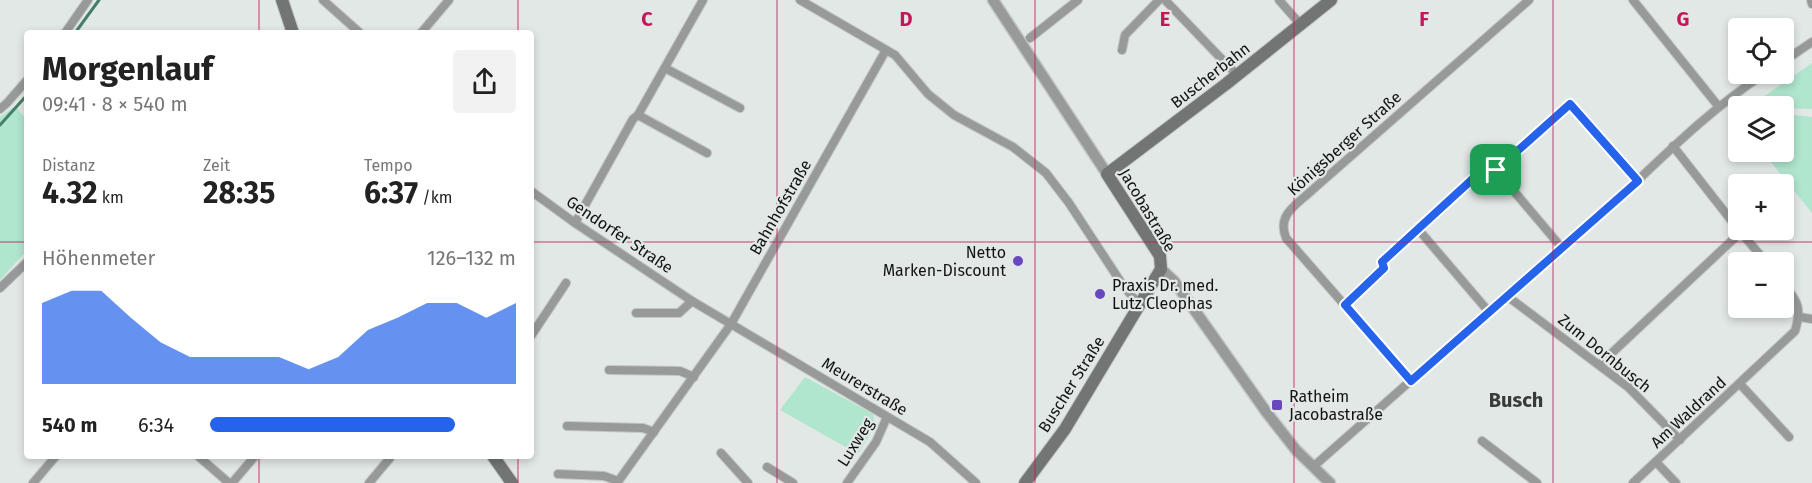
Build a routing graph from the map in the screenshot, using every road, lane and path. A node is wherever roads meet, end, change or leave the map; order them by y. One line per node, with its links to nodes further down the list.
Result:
1 (88, 0): 16 (street)
2 (282, 0): 17 (main road)
3 (323, 0): 18 (street)
4 (449, 0): 19 (street)
5 (703, 0): 25 (street)
6 (800, 0): 22 (street)
7 (993, 0): 36 (street, Jacobastraße)
8 (1078, 0): 20 (street)
9 (1159, 0): 23 (street)
10 (1165, 0): 26 (street)
11 (1279, 0): 15 (street)
12 (1331, 0): 15 (main road, Buscherbahn)
13 (1529, 0): 54 (street, Königsberger Straße)
14 (1634, 0): 29 (street)
15 (1300, 25): 26 (main road, Buscherbahn)
16 (67, 30)
17 (292, 30)
18 (357, 30)
19 (424, 30)
20 (1030, 38)
21 (1812, 42): 24 (street)
22 (886, 50): 53 (street); 59 (street, Bahnhofstraße)
23 (1122, 50)
24 (1794, 54)
25 (665, 68): 30 (street); 32 (street)
26 (1238, 75): 36 (main road, Buscherbahn)
27 (24, 84): 31 (street)
28 (1748, 84): 29 (street)
29 (1719, 107): 33 (street)
30 (740, 108)
31 (0, 109)
32 (638, 115): 34 (street); 40 (street)
33 (1673, 147): 37 (street); 39 (street)
34 (708, 153)
35 (1496, 170): 37 (street); 41 (street); 44 (street)
36 (1107, 174): 47 (main road, Jacobastraße)
37 (1638, 181): 44 (street)
38 (534, 193): 40 (street, Gendorfer Straße)
39 (1728, 216)
40 (575, 223): 52 (street, Gendorfer Straße)
41 (1418, 229): 54 (street); 55 (street)
42 (1729, 240): 61 (street)
43 (1747, 240): 45 (street)
44 (1562, 248): 50 (street)
45 (1758, 252)
46 (24, 265): 49 (street)
47 (1161, 269): 53 (main road, Buscher Straße); 79 (street, Jacobastraße)
48 (566, 283): 60 (street)
49 (0, 288)
50 (1507, 296): 55 (street); 61 (street, Zum Dornbusch)
51 (1794, 297): 57 (street)
52 (692, 301): 56 (street); 59 (street, Gendorfer Straße)
53 (1139, 304): 91 (main road, Buscher Straße)
54 (1345, 305): 64 (street, Königsberger Straße)
55 (1489, 312): 64 (street)
56 (636, 313)
57 (1800, 317): 58 (street); 65 (street, Am Waldrand)
58 (1812, 318)
59 (730, 324): 63 (street, Bahnhofstraße); 66 (street, Meurerstraße)
60 (534, 331)
61 (1600, 364): 70 (street, Zum Dornbusch)
62 (609, 370): 63 (street)
63 (694, 377): 68 (street, Bahnhofstraße)
64 (1411, 381): 79 (street)
65 (1740, 384): 69 (street, Am Waldrand); 70 (street, Am Waldrand)
66 (887, 417): 89 (street, Luxweg); 90 (street, Meurerstraße)
67 (567, 426): 68 (street)
68 (654, 432): 82 (street, Bahnhofstraße)
69 (1789, 437)
70 (1680, 440): 78 (street, Am Waldrand)
71 (1482, 441): 93 (street)
72 (721, 453): 87 (street)
73 (53, 459): 83 (street)
74 (202, 459): 84 (street)
75 (252, 459): 84 (street)
76 (389, 459): 85 (street)
77 (495, 459): 86 (main road)
78 (1656, 462): 94 (street, Am Waldrand); 95 (street, Am Waldrand)
79 (1314, 466): 92 (street, Jacobastraße)
80 (767, 467): 88 (street)
81 (558, 474): 82 (street, Bahnhofstraße)
82 (617, 482)
83 (33, 483)
84 (230, 483)
85 (369, 483)
86 (512, 483)
87 (748, 483)
88 (793, 483)
89 (847, 483)
90 (976, 483)
91 (1025, 483)
92 (1330, 483)
93 (1537, 483)
94 (1633, 483)
95 (1676, 483)

